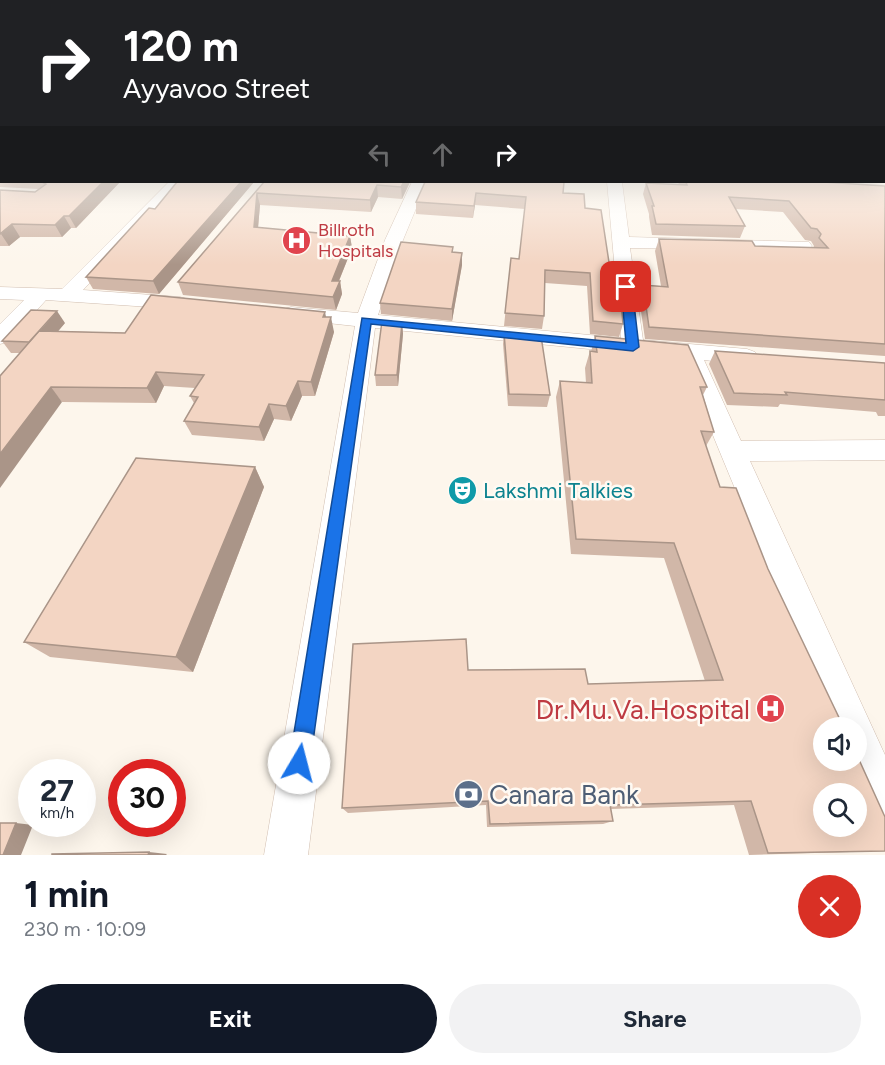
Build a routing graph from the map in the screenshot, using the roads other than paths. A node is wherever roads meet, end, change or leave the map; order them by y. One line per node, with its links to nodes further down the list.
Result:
1 (175, 185): 9 (street)
2 (418, 185): 13 (street)
3 (614, 185): 4 (street)
4 (621, 242): 5 (street); 15 (street)
5 (803, 246)
6 (179, 285): 10 (street)
7 (0, 293): 8 (street)
8 (41, 294): 9 (street); 14 (street)
9 (67, 295): 10 (street)
10 (165, 302): 11 (street)
11 (201, 305)
12 (272, 312): 13 (street)
13 (366, 320): 15 (street); 23 (street)
14 (0, 337)
15 (633, 347): 16 (street)
16 (690, 353): 17 (street); 19 (street)
17 (770, 358)
18 (885, 450): 19 (street)
19 (731, 451): 20 (street)
20 (848, 717)
21 (867, 760): 22 (street)
22 (885, 800)
23 (286, 855)

